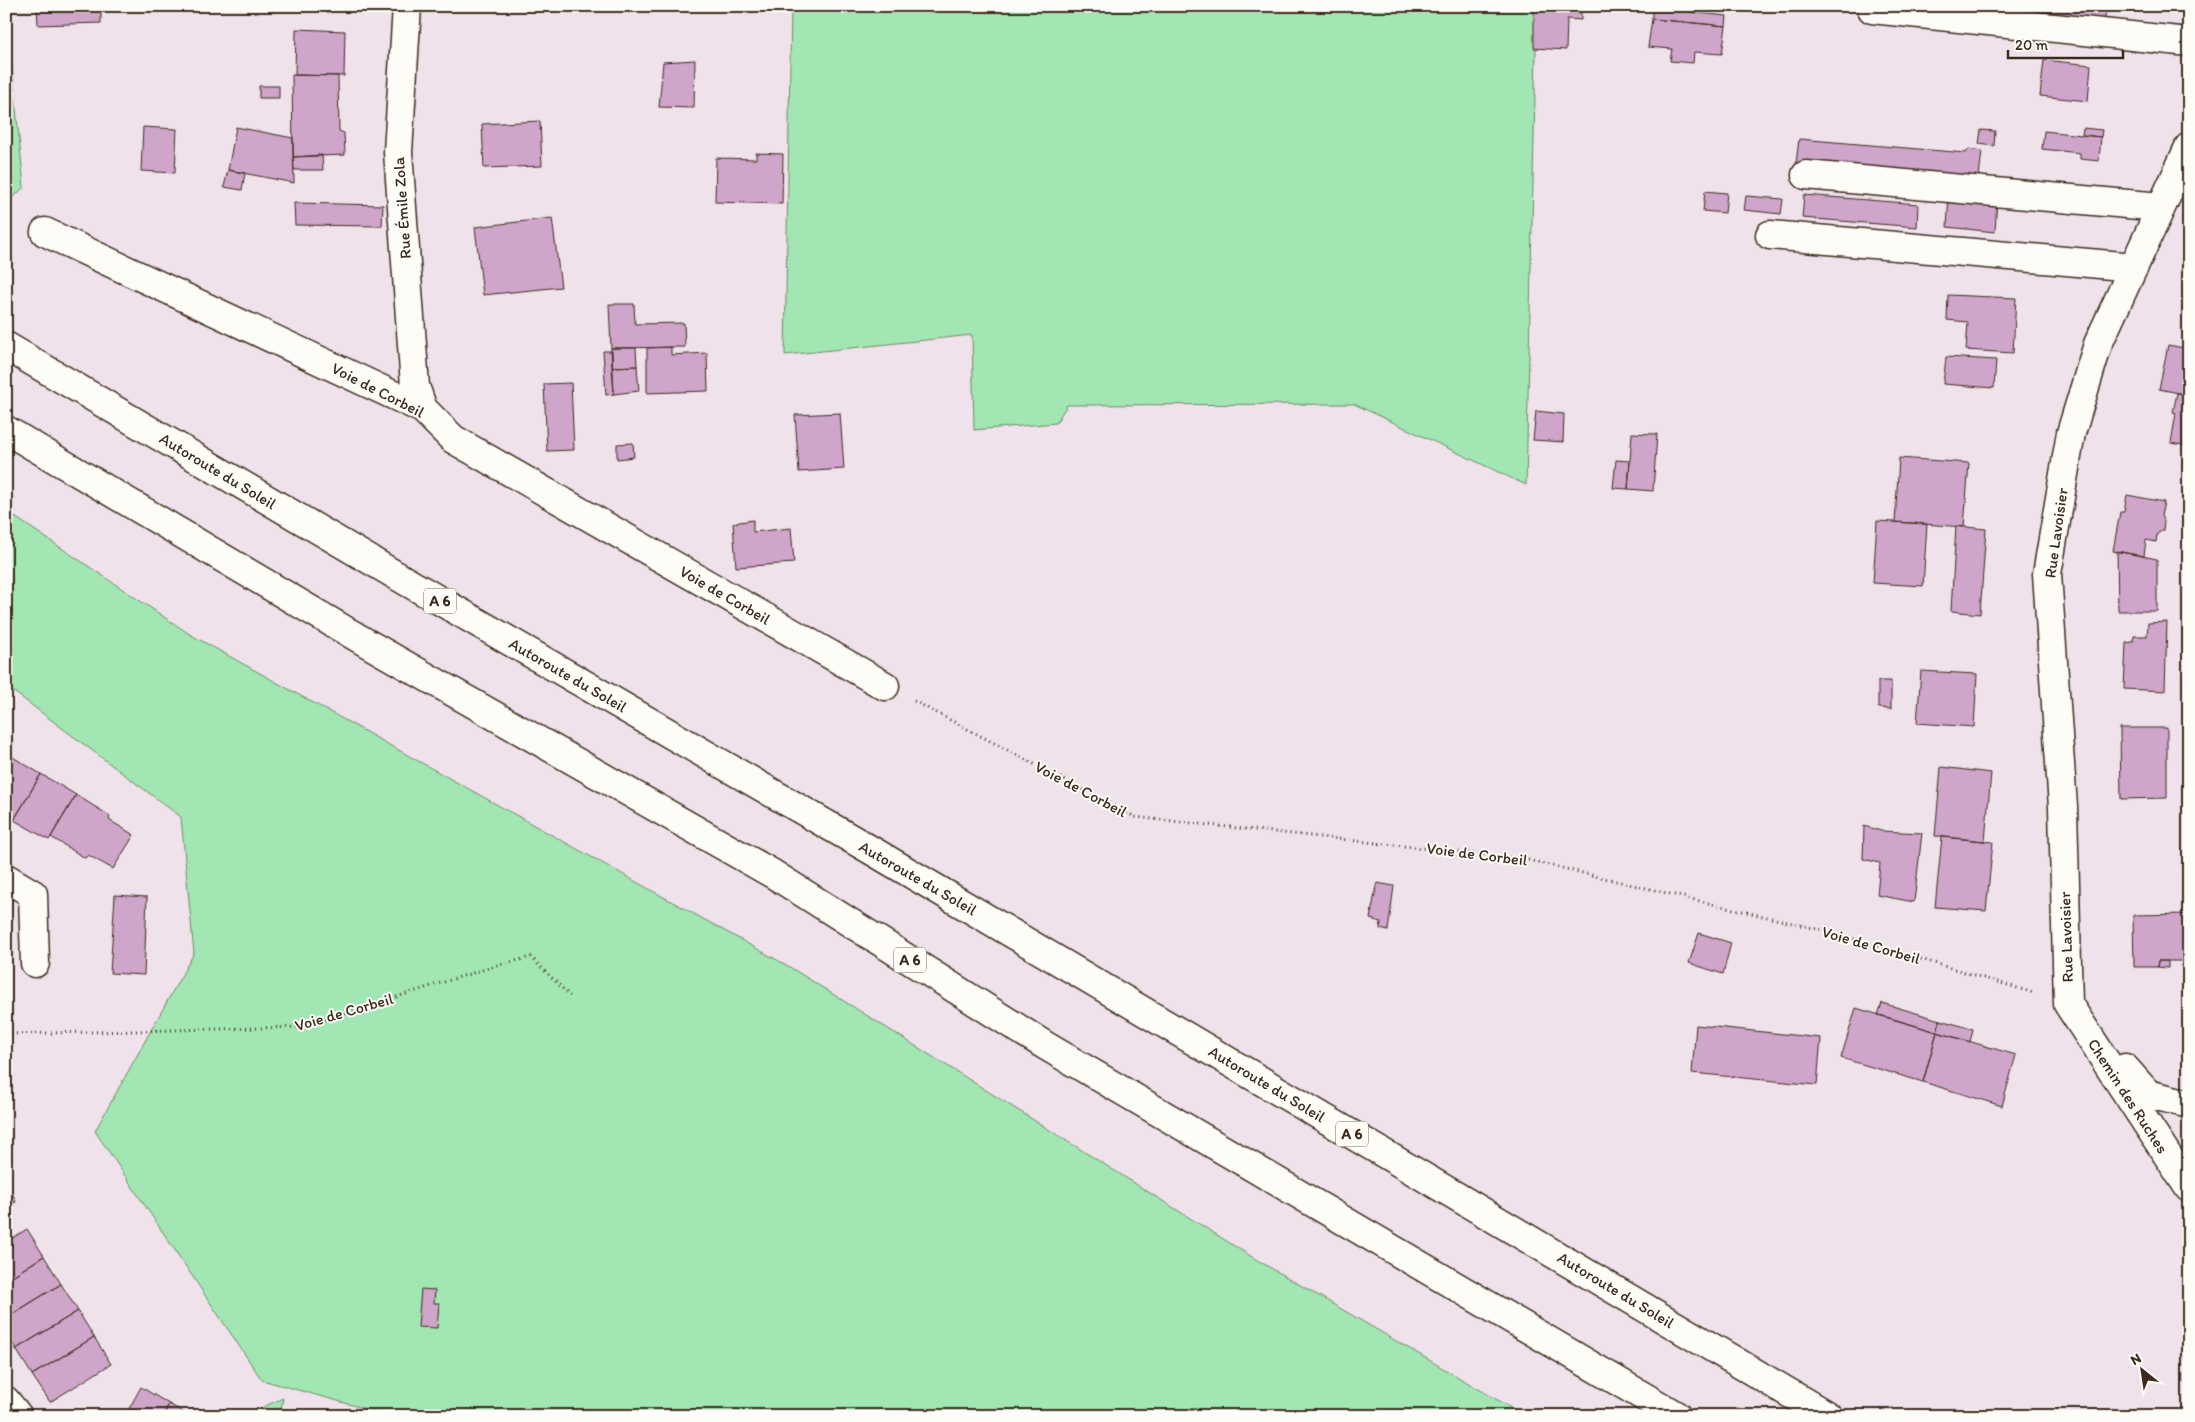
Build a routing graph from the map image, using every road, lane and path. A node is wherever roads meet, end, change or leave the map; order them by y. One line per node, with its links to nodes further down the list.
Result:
1 (407, 6): 11 (main road, Rue Émile Zola)
2 (1872, 10): 3 (main road)
3 (2189, 42)
4 (2189, 147): 6 (main road, Rue Lavoisier)
5 (1806, 175): 6 (main road)
6 (2161, 207): 9 (main road, Rue Lavoisier)
7 (45, 232): 11 (main road, Voie de Corbeil)
8 (1770, 235): 9 (main road)
9 (2134, 267): 17 (main road, Rue Lavoisier)
10 (6, 346): 24 (main road, Autoroute du Soleil / A 6)
11 (423, 409): 13 (main road, Voie de Corbeil)
12 (6, 430): 23 (main road, A 6)
13 (885, 686): 17 (path, Voie de Corbeil)
14 (6, 878): 15 (main road)
15 (36, 964)
16 (570, 996): 18 (path, Voie de Corbeil)
17 (2068, 1004): 19 (main road); 20 (main road, Chemin des Ruches)
18 (6, 1034)
19 (2189, 1104)
20 (2189, 1188)
21 (6, 1401): 22 (main road)
22 (18, 1416)
23 (1677, 1416)
24 (1828, 1416)

